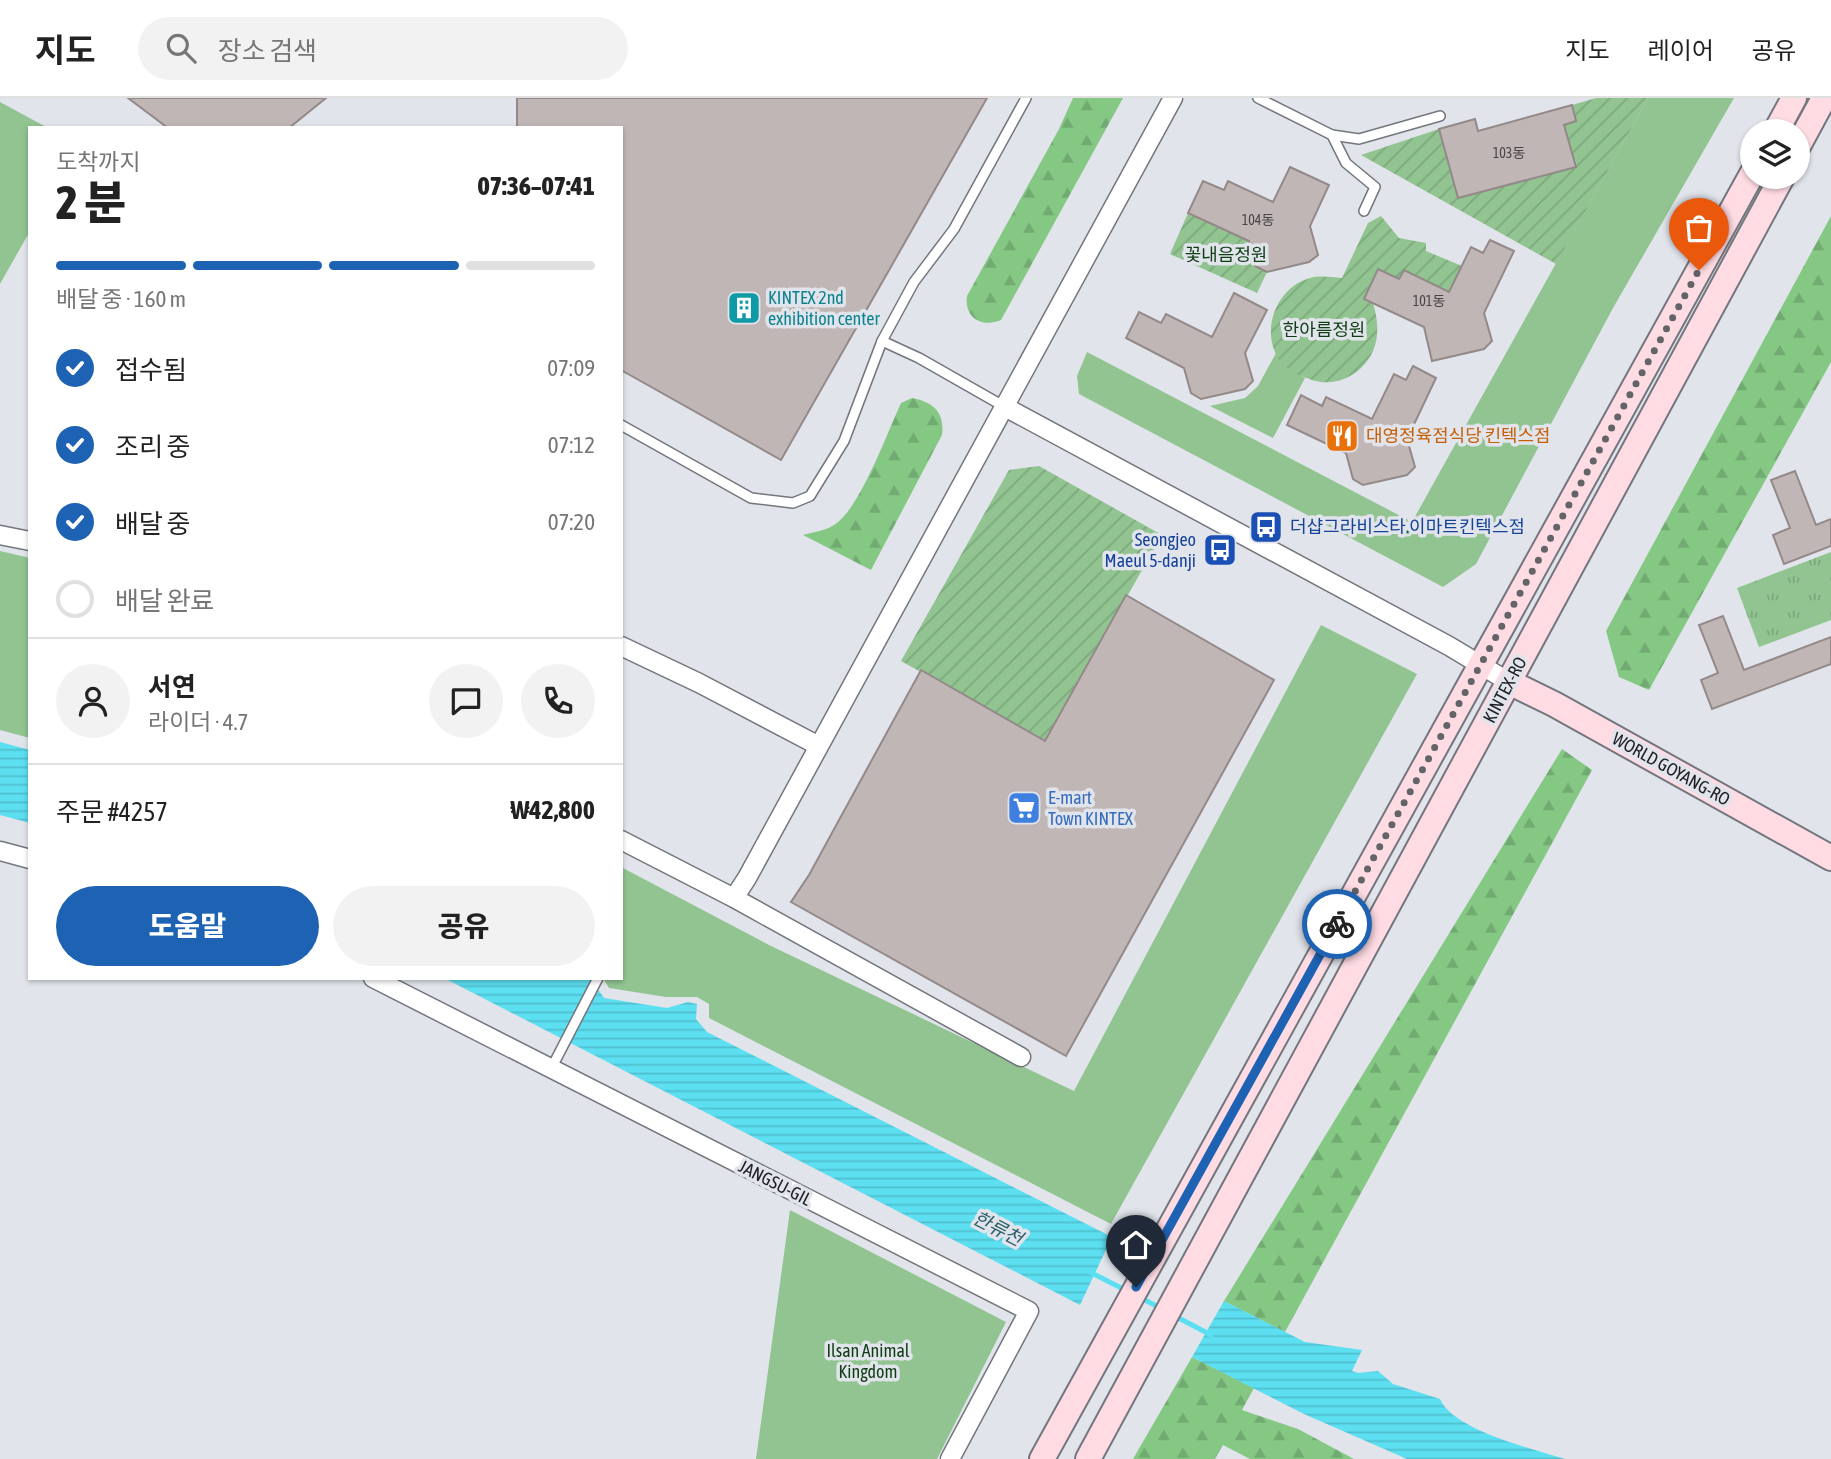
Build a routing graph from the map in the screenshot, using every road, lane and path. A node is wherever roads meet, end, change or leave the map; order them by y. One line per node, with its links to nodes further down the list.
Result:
1 (1026, 98): 13 (lane)
2 (1173, 98): 14 (street)
3 (1258, 98): 9 (lane)
4 (1794, 98): 7 (main road)
5 (1824, 98): 8 (main road)
6 (1440, 116): 9 (lane)
7 (1783, 119)
8 (1810, 124)
9 (1332, 135): 12 (lane)
10 (1744, 189): 19 (main road, KINTEX-RO)
11 (1776, 189): 20 (main road, KINTEX-RO)
12 (1364, 211)
13 (882, 341): 14 (lane); 15 (lane)
14 (1005, 407): 19 (street); 21 (street)
15 (623, 426)
16 (0, 535): 17 (street)
17 (28, 541)
18 (623, 647): 21 (street)
19 (1480, 664): 20 (street); 32 (main road, KINTEX-RO)
20 (1509, 682): 25 (main road, WORLD GOYANG-RO); 33 (main road, KINTEX-RO)
21 (817, 745): 26 (street)
22 (623, 841): 26 (street)
23 (0, 851): 24 (street)
24 (28, 858)
25 (1831, 858)
26 (734, 898): 29 (street)
27 (377, 980): 30 (street, JANGSU-GIL)
28 (597, 980): 30 (lane)
29 (1021, 1057)
30 (551, 1069): 31 (street, JANGSU-GIL)
31 (950, 1459)
32 (1042, 1459)
33 (1087, 1459)

